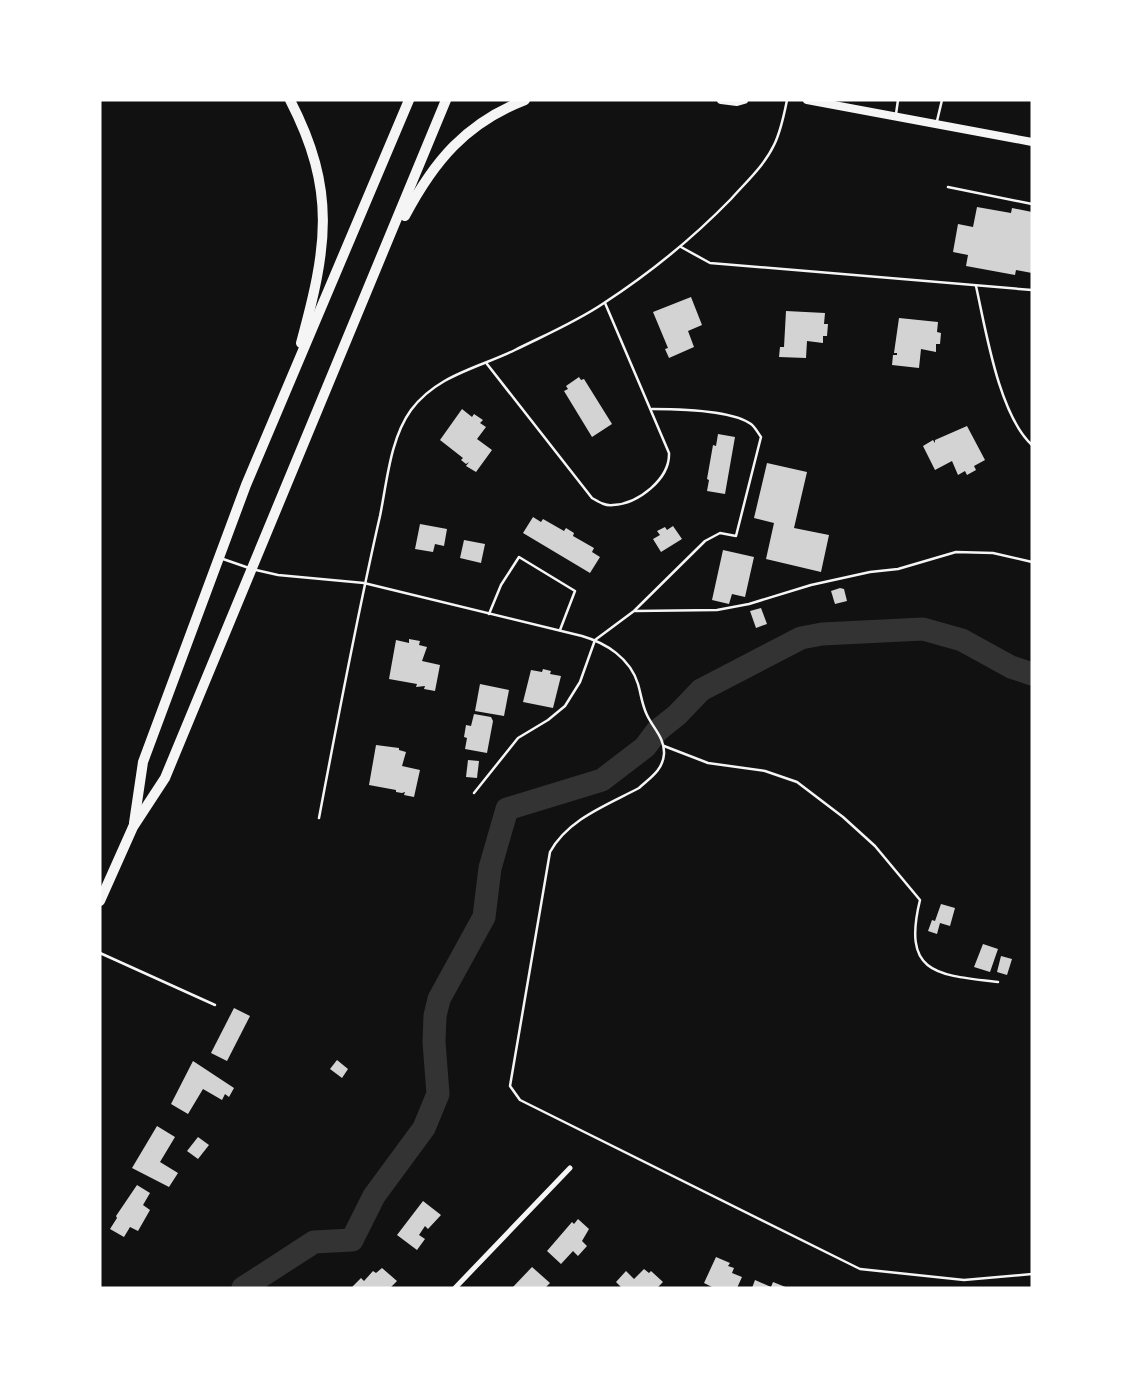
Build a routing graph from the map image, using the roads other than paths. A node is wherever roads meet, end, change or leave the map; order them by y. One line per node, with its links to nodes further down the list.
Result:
1 (290, 100): 23 (highway)
2 (409, 100): 23 (highway)
3 (446, 100): 18 (highway)
4 (525, 100): 18 (highway)
5 (721, 100): 6 (main road)
6 (744, 100)
7 (788, 100): 17 (lane)
8 (807, 100): 11 (main road)
9 (898, 100): 12 (lane)
10 (942, 100): 13 (lane)
11 (827, 102): 12 (main road)
12 (895, 117): 13 (main road)
13 (937, 125): 14 (main road)
14 (1032, 142)
15 (948, 187): 16 (lane)
16 (1032, 204)
17 (681, 247): 19 (lane); 21 (lane)
18 (380, 263): 28 (highway)
19 (976, 286): 20 (lane); 25 (lane)
20 (1032, 290)
21 (605, 303): 22 (lane); 24 (lane)
22 (487, 364): 24 (lane); 29 (lane)
23 (290, 382): 26 (highway)
24 (652, 409): 30 (lane)
25 (1032, 445)
26 (219, 557): 28 (lane); 37 (highway)
27 (1032, 562): 30 (lane)
28 (251, 569): 29 (lane); 37 (highway)
29 (364, 583): 31 (lane); 36 (lane)
30 (634, 611): 33 (lane)
31 (489, 614): 32 (lane); 32 (lane)
32 (559, 630): 33 (lane)
33 (595, 640): 34 (lane); 35 (lane)
34 (664, 746): 40 (lane); 43 (lane)
35 (474, 793)
36 (319, 818)
37 (133, 827): 38 (highway)
38 (100, 901)
39 (100, 953): 41 (lane)
40 (998, 982)
41 (215, 1005)
42 (570, 1168): 44 (street)
43 (1032, 1274)
44 (455, 1288)

